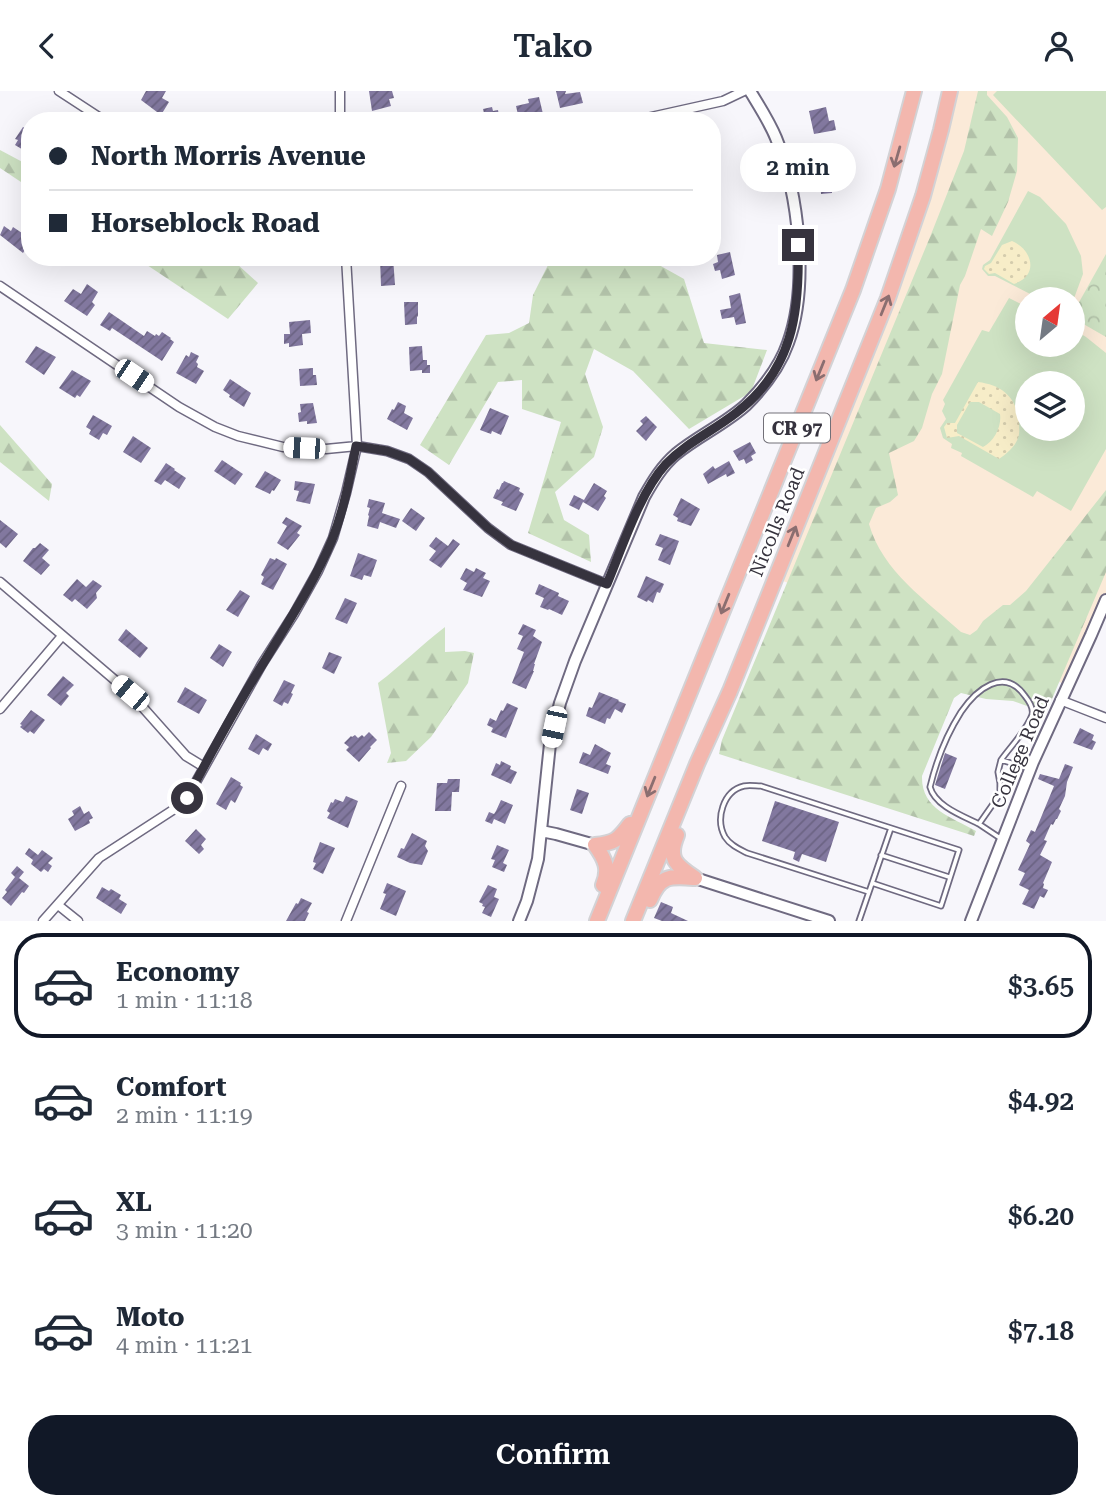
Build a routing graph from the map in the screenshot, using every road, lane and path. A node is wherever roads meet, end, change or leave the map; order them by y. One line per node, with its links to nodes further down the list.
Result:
1 (60, 91): 7 (street)
2 (340, 91): 8 (street)
3 (744, 91): 9 (street)
4 (750, 91): 14 (street)
5 (914, 91): 25 (highway, Nicolls Road / CR 97, one-way to 25)
6 (950, 91): 17 (highway, Nicolls Road / CR 97, one-way to 6)
7 (92, 112)
8 (340, 112)
9 (674, 112)
10 (346, 266): 12 (street)
11 (0, 286): 12 (street)
12 (356, 446): 14 (street); 22 (street)
13 (0, 582): 16 (street)
14 (607, 584): 28 (street)
15 (1106, 600): 18 (street, College Road)
16 (62, 636): 19 (street); 22 (street)
17 (730, 691): 33 (highway); 44 (highway, Nicolls Road / CR 97)
18 (1060, 701): 20 (street); 23 (street, College Road)
19 (0, 709)
20 (1106, 718)
21 (1001, 759): 23 (lane); 26 (lane); 26 (lane)
22 (204, 767): 36 (street)
23 (1030, 769): 29 (street, College Road)
24 (401, 786): 40 (street)
25 (640, 814): 30 (highway); 43 (highway, Nicolls Road / CR 97)
26 (979, 824): 29 (lane)
27 (891, 828): 31 (lane); 32 (lane); 35 (lane)
28 (541, 831): 30 (street); 41 (street)
29 (1003, 840): 48 (street, College Road)
30 (595, 845): 42 (highway)
31 (881, 855): 32 (lane); 34 (lane)
32 (950, 877): 34 (lane)
33 (695, 878): 37 (street); 45 (highway)
34 (872, 883): 35 (lane)
35 (869, 892): 47 (lane)
36 (58, 905): 38 (street); 39 (street)
37 (813, 918): 46 (street)
38 (43, 921)
39 (78, 921)
40 (346, 921)
41 (519, 921)
42 (589, 921)
43 (597, 921)
44 (633, 921)
45 (641, 921)
46 (829, 921)
47 (859, 921)
48 (971, 921)

